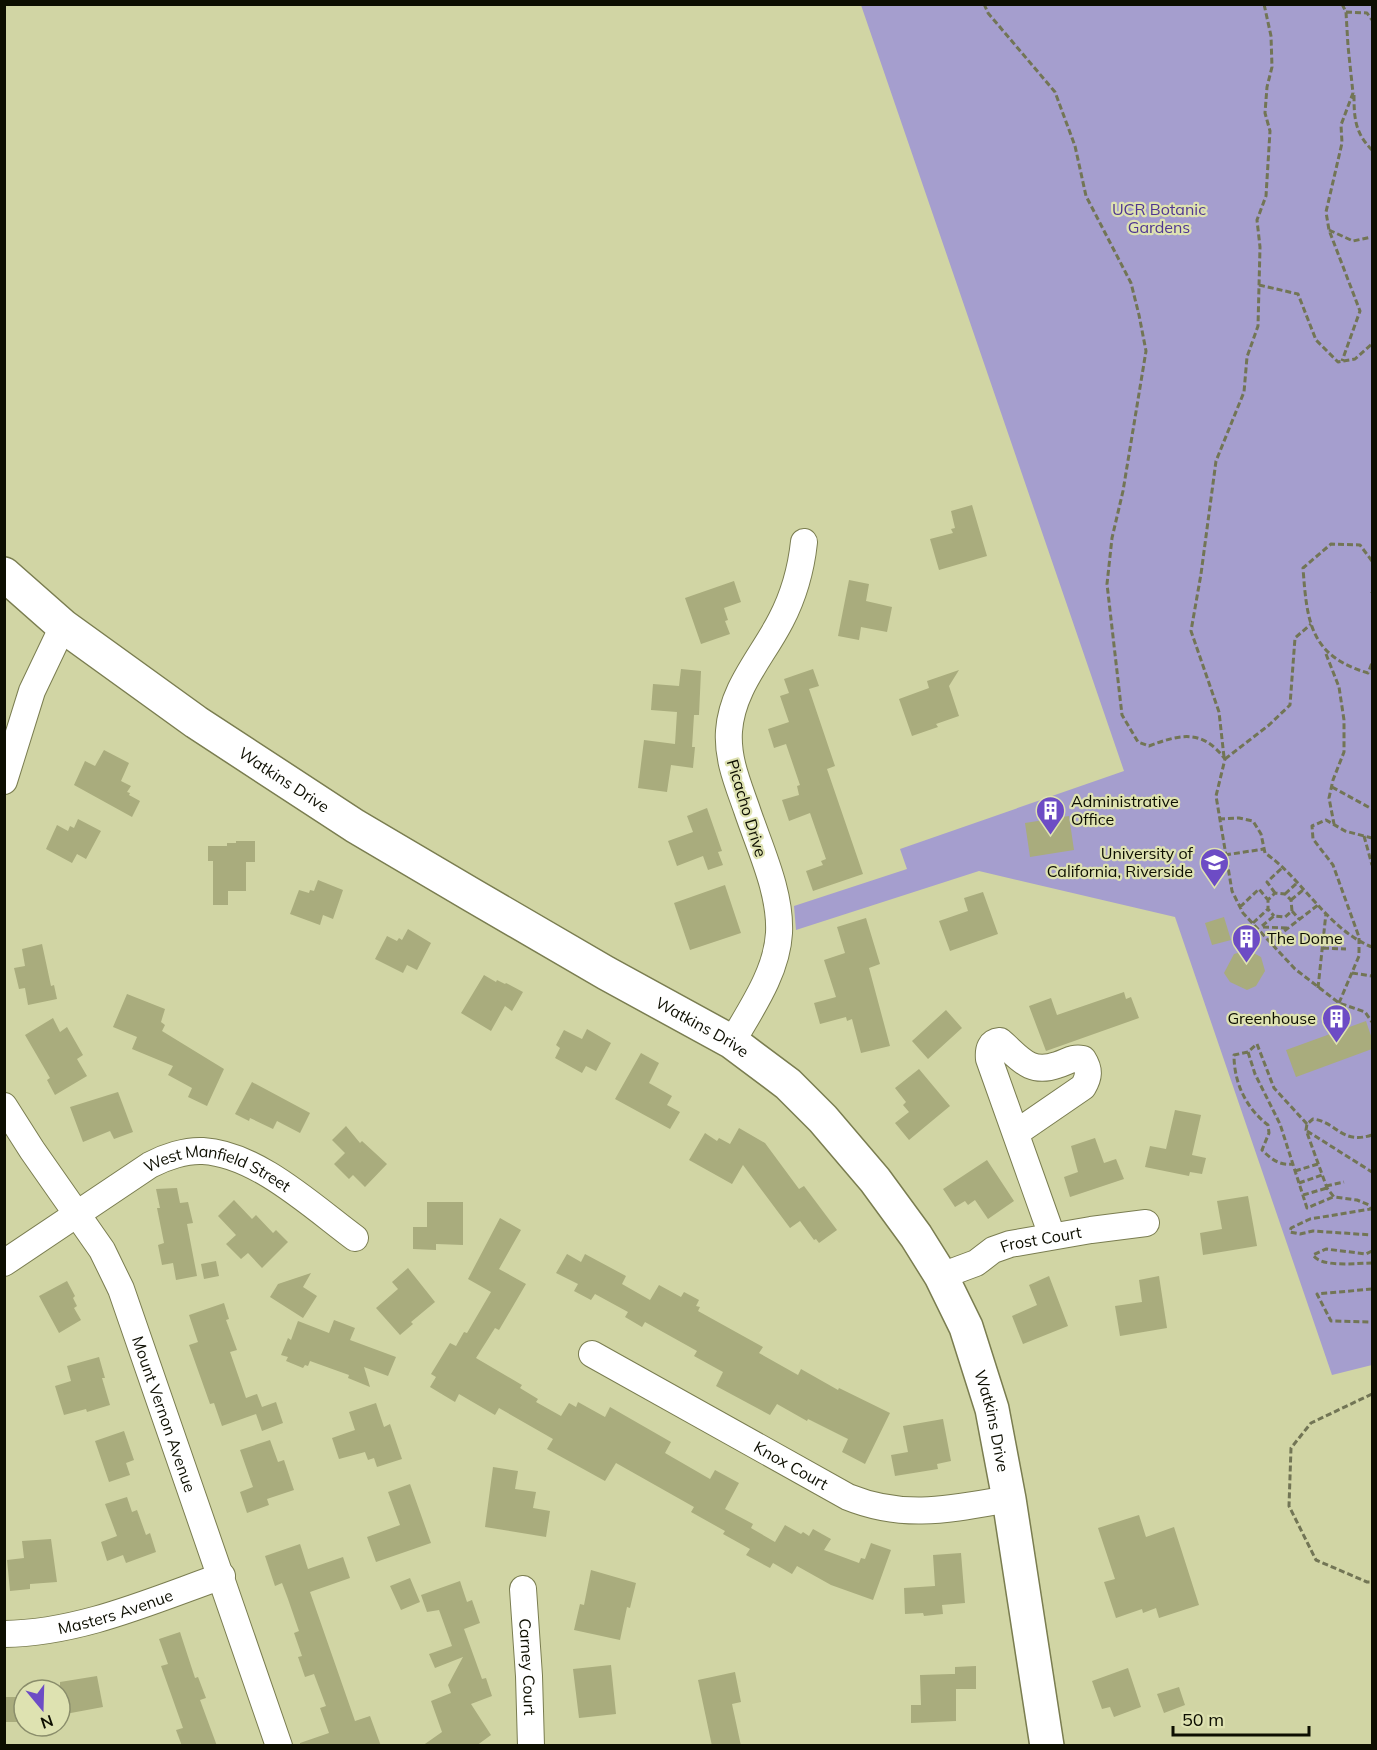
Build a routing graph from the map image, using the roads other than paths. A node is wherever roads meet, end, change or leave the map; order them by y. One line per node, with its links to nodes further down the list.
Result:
1 (804, 542): 5 (street, Picacho Drive)
2 (4, 574): 3 (main road, Watkins Drive)
3 (63, 627): 4 (street); 5 (main road, Watkins Drive)
4 (4, 782)
5 (732, 1042): 13 (main road, Watkins Drive)
6 (4, 1106): 8 (street, Mount Vernon Avenue)
7 (1016, 1133): 10 (street)
8 (76, 1214): 11 (street, West Manfield Street); 12 (street, West Manfield Street); 16 (street, Mount Vernon Avenue)
9 (1146, 1223): 10 (street, Frost Court)
10 (1052, 1236): 13 (street, Frost Court)
11 (354, 1238)
12 (4, 1263)
13 (941, 1276): 15 (main road, Watkins Drive)
14 (592, 1354): 15 (street, Knox Court)
15 (1009, 1499): 21 (main road, Watkins Drive)
16 (222, 1576): 18 (street, Masters Avenue); 19 (street, Mount Vernon Avenue)
17 (523, 1589): 20 (street, Carney Court)
18 (4, 1634)
19 (279, 1746)
20 (531, 1746)
21 (1047, 1746)

